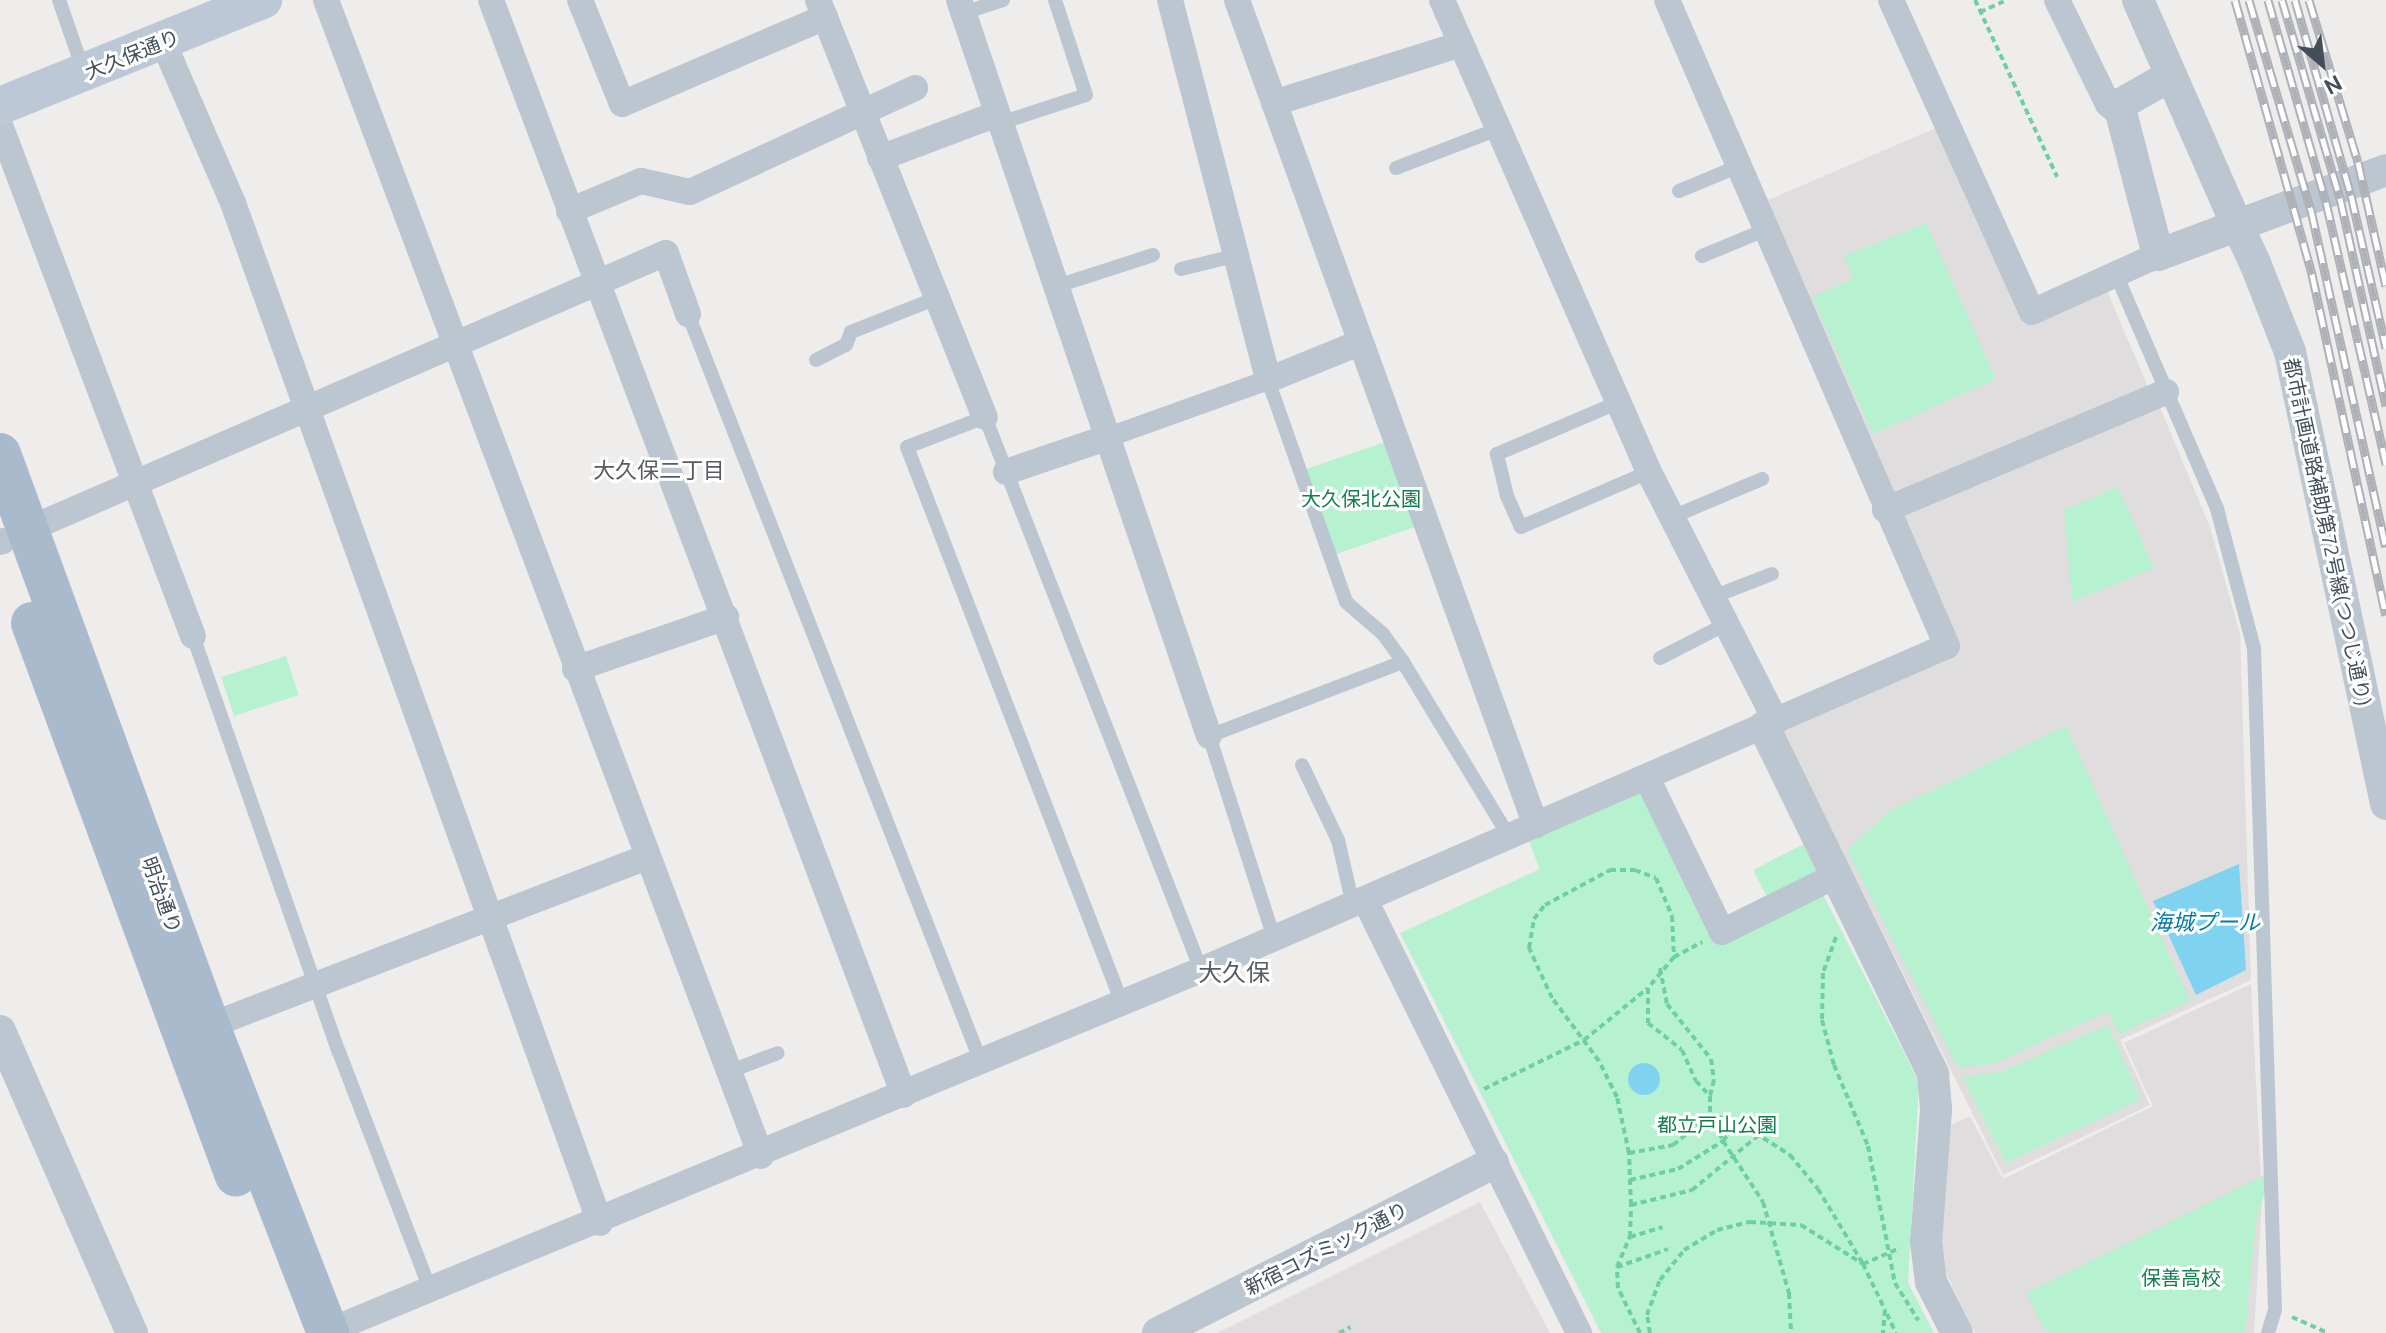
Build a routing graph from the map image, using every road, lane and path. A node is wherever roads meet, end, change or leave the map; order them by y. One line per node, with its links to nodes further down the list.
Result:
1 (59, 0): 22 (lane)
2 (263, 0): 20 (main road, 大久保通り)
3 (326, 0): 50 (street)
4 (491, 0): 38 (street)
5 (580, 0): 18 (street)
6 (1003, 0): 17 (lane)
7 (1055, 0): 29 (lane)
8 (1170, 0): 42 (street)
9 (1237, 0): 25 (street)
10 (1442, 0): 21 (street)
11 (1667, 0): 33 (street)
12 (1891, 0): 45 (street)
13 (1975, 0): 19 (path)
14 (2007, 0): 19 (path)
15 (2057, 0): 28 (street)
16 (2138, 0): 23 (street)
17 (961, 6): 29 (street)
18 (822, 9): 27 (street)
19 (1980, 12): 36 (path)
20 (163, 42): 22 (main road, 大久保通り); 56 (street)
21 (1461, 44): 25 (street); 31 (street)
22 (84, 72): 26 (main road, 大久保通り)
23 (2170, 76): 28 (street); 79 (street, 都市計画道路補助第72号線(つつじ通り), bridge)
24 (915, 88): 27 (street)
25 (1274, 103): 51 (street)
26 (0, 106)
27 (862, 113): 32 (street); 38 (street)
28 (2120, 114): 41 (street)
29 (999, 118): 32 (street); 47 (street)
30 (0, 125): 62 (street)
31 (1498, 129): 34 (lane); 55 (street)
32 (880, 158): 48 (street)
33 (1739, 166): 37 (lane); 39 (street)
34 (1396, 168)
35 (2386, 170): 41 (street)
36 (2057, 177)
37 (1679, 191)
38 (569, 211): 46 (street)
39 (1765, 230): 43 (lane); 64 (street)
40 (1153, 255): 47 (lane)
41 (2158, 255): 45 (street)
42 (1234, 256): 44 (lane); 53 (street)
43 (1702, 256)
44 (1181, 269)
45 (2116, 274): 54 (lane)
46 (597, 282): 49 (street); 50 (street); 69 (street)
47 (1053, 287): 58 (street)
48 (937, 298): 52 (lane); 57 (street)
49 (688, 314): 99 (lane)
50 (457, 342): 56 (street); 74 (street)
51 (1359, 343): 53 (street); 80 (street)
52 (816, 360)
53 (1268, 380): 58 (street); 73 (lane)
54 (2166, 392): 64 (street); 123 (lane)
55 (1619, 402): 61 (street); 61 (lane)
56 (308, 406): 62 (street); 85 (street)
57 (985, 417): 60 (lane); 94 (lane)
58 (1106, 438): 60 (street); 76 (street)
59 (0, 454): 66 (main road, 明治通り)
60 (1006, 472): 91 (lane)
61 (1649, 472): 65 (street)
62 (138, 478): 66 (street); 71 (street)
63 (1762, 479): 65 (lane)
64 (1885, 510): 75 (street)
65 (1672, 517): 68 (street)
66 (8, 537): 95 (main road, 明治通り); 127 (main road, 明治通り)
67 (1772, 574): 68 (lane)
68 (1715, 596): 70 (street)
69 (726, 617): 74 (street); 101 (street)
70 (1728, 623): 72 (lane); 75 (street)
71 (193, 636): 92 (lane)
72 (1660, 658)
73 (1403, 662): 76 (lane); 81 (lane)
74 (575, 669): 82 (street)
75 (1770, 724): 78 (street); 83 (street)
76 (1209, 736): 88 (lane)
77 (1302, 765): 84 (lane)
78 (1647, 778): 80 (street); 87 (street)
79 (2386, 804)
80 (1536, 826): 81 (street)
81 (1510, 838): 84 (street)
82 (647, 857): 85 (street); 100 (street)
83 (1837, 875): 87 (street); 136 (street)
84 (1359, 903): 88 (street); 103 (street)
85 (488, 922): 92 (street); 114 (street)
86 (1840, 927): 118 (path)
87 (1722, 932): 89 (path)
88 (1274, 938): 91 (street)
89 (1674, 957): 90 (path); 96 (path)
90 (1660, 968): 93 (path); 102 (path)
91 (1201, 970): 94 (street)
92 (319, 986): 95 (street); 121 (lane)
93 (1648, 988): 96 (path); 102 (path)
94 (1122, 1003): 99 (street)
95 (209, 1026): 127 (main road, 明治通り)
96 (1584, 1040): 103 (path); 108 (path)
97 (3, 1045): 126 (street)
98 (778, 1053): 100 (lane)
99 (981, 1062): 101 (street)
100 (728, 1072): 109 (street)
101 (904, 1095): 109 (street)
102 (1710, 1096): 104 (path)
103 (1463, 1099): 111 (street)
104 (1710, 1115): 105 (path); 107 (path); 108 (path)
105 (1738, 1122): 106 (path); 107 (path)
106 (1759, 1134): 110 (path); 119 (path)
107 (1723, 1141): 110 (path); 112 (path)
108 (1629, 1153): 112 (path)
109 (761, 1156): 114 (street)
110 (1735, 1160): 113 (path); 133 (path)
111 (1493, 1163): 128 (street, 新宿コズミック通り); 130 (street)
112 (1630, 1180): 113 (path)
113 (1631, 1205): 116 (path)
114 (600, 1223): 121 (street)
115 (1662, 1227): 116 (path)
116 (1630, 1237): 120 (path)
117 (1668, 1249): 120 (path)
118 (1888, 1251): 119 (path); 124 (path)
119 (1863, 1264): 122 (path); 132 (path, bridge)
120 (1617, 1267): 131 (path)
121 (431, 1293): 127 (street)
122 (1885, 1310): 134 (path); 135 (path)
123 (2275, 1310): 137 (lane); 138 (path)
124 (1921, 1324)
125 (1351, 1327): 129 (path)
126 (132, 1333)
127 (319, 1333)
128 (1158, 1333)
129 (1339, 1333)
130 (1579, 1333)
131 (1640, 1333)
132 (1650, 1333)
133 (1791, 1333)
134 (1883, 1333)
135 (1896, 1333)
136 (1957, 1333)
137 (2268, 1333)
138 (2328, 1333)

